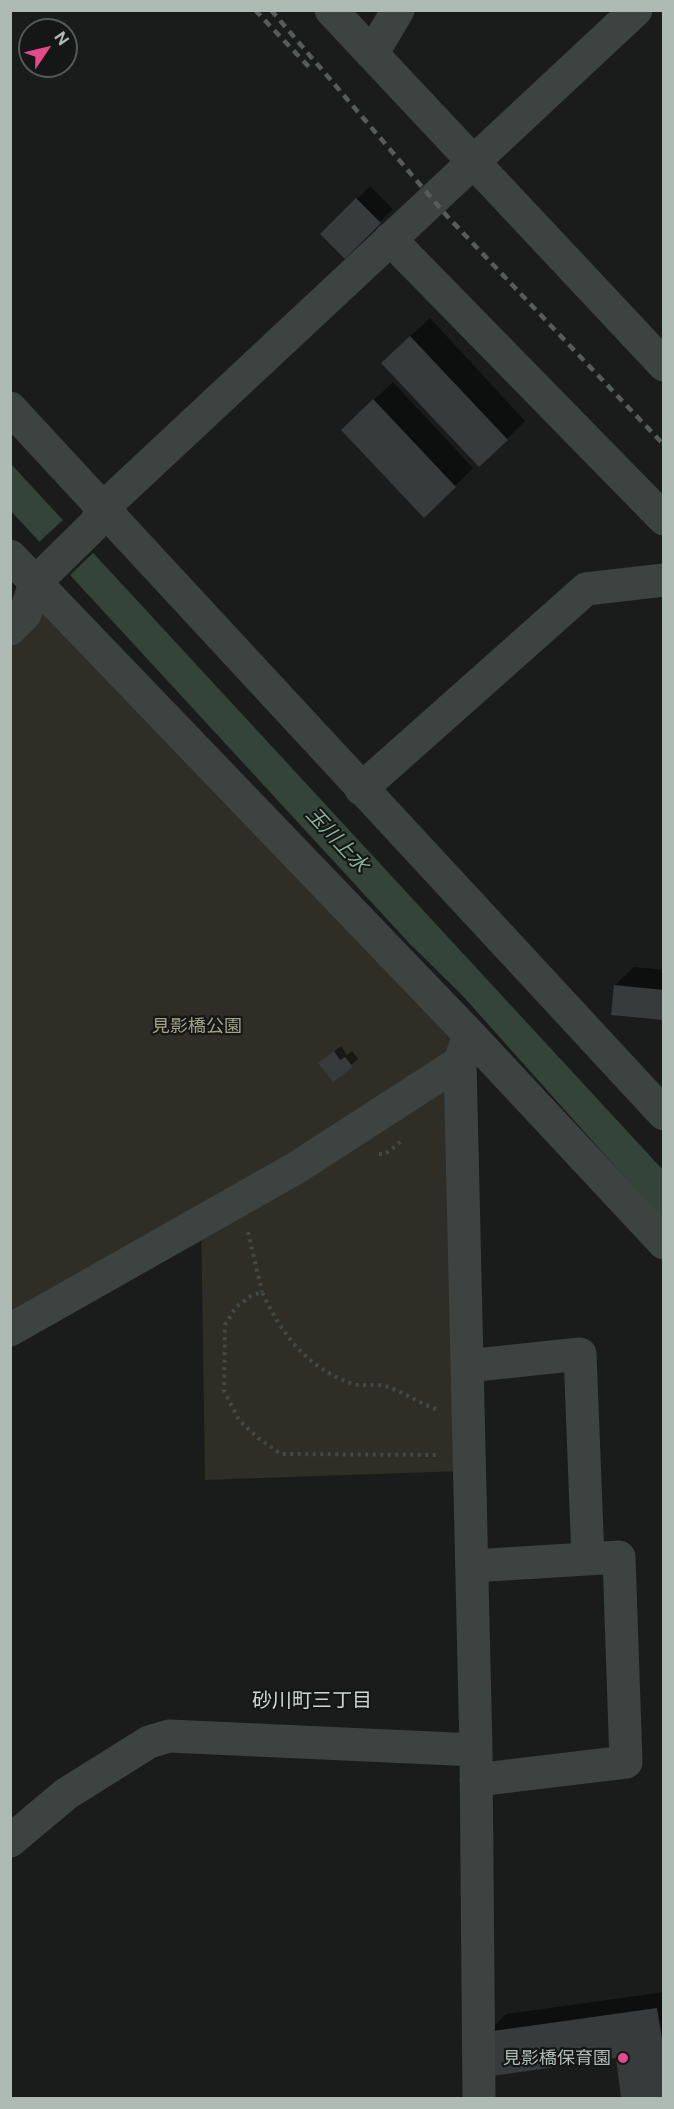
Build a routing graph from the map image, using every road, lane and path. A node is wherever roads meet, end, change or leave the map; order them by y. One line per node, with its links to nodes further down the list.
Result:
1 (331, 10): 4 (street)
2 (398, 10): 4 (street)
3 (636, 10): 5 (street)
4 (372, 54): 5 (street)
5 (475, 162): 6 (street); 7 (street)
6 (390, 239): 9 (street); 10 (street)
7 (659, 357)
8 (10, 408): 9 (street)
9 (99, 516): 12 (street); 15 (street)
10 (663, 519)
11 (10, 556): 12 (street)
12 (43, 575): 14 (street); 16 (street)
13 (663, 580): 15 (street)
14 (10, 629)
15 (361, 789): 17 (street)
16 (464, 1048): 18 (street); 19 (street); 22 (street)
17 (663, 1114)
18 (230, 1205): 20 (path); 21 (street)
19 (663, 1244)
20 (262, 1292): 23 (path); 24 (path)
21 (10, 1330)
22 (467, 1366): 23 (street); 25 (street)
23 (468, 1417): 24 (street)
24 (469, 1454): 26 (street)
25 (588, 1559): 26 (street); 27 (street)
26 (472, 1566): 27 (street)
27 (476, 1765): 28 (street); 29 (street)
28 (10, 1841)
29 (479, 2098)

